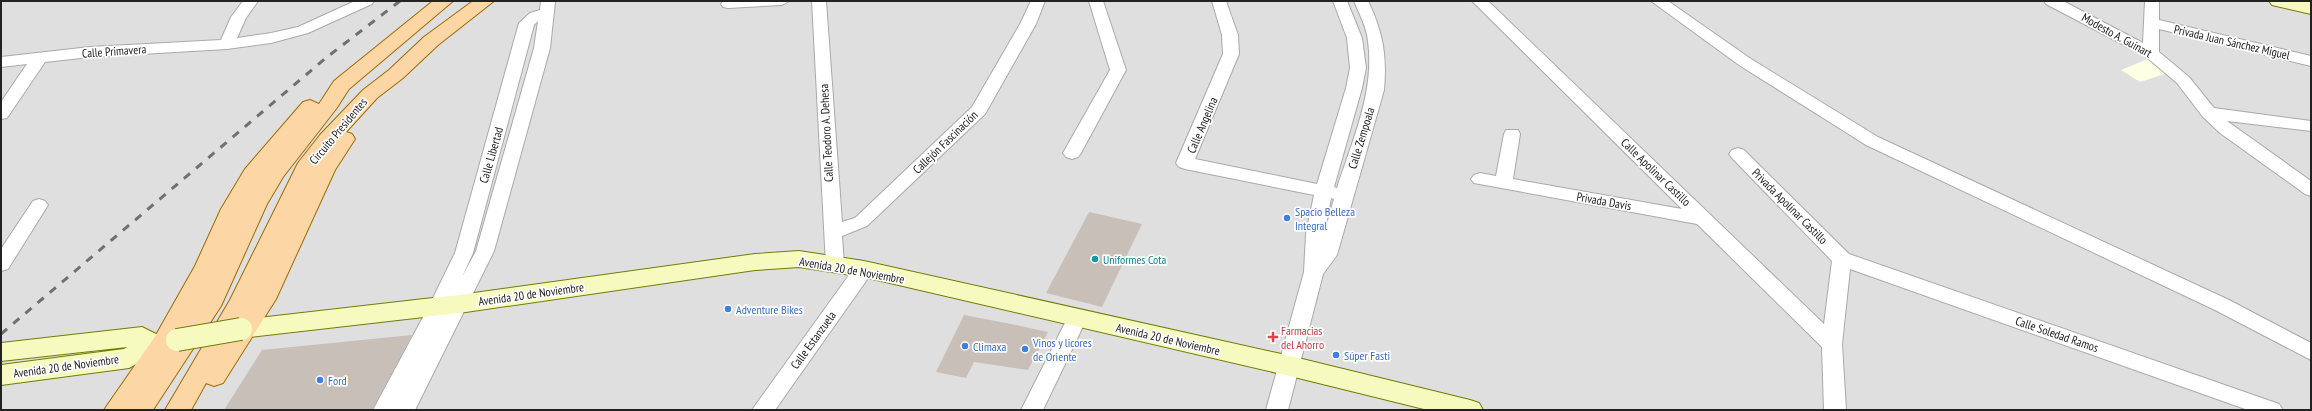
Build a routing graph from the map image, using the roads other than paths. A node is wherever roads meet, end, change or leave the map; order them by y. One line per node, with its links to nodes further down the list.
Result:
1 (239, 1): 23 (street)
2 (251, 1): 23 (street)
3 (367, 1): 25 (street)
4 (444, 1): 31 (main road, Circuito Presidentes)
5 (485, 1): 30 (main road, Circuito Presidentes)
6 (782, 1): 20 (street)
7 (815, 1): 8 (street)
8 (819, 1): 9 (street); 45 (street, Calle Teodoro A. Dehesa)
9 (824, 1)
10 (1038, 1): 45 (street, Callejón Fascinación)
11 (1096, 1): 36 (street)
12 (1219, 1): 41 (street, Calle Angelina)
13 (1340, 1): 41 (street, Calle Zempoala)
14 (1361, 1): 42 (street, Calle Zempoala)
15 (1479, 1): 44 (street, Calle Apolinar Castillo)
16 (1658, 1): 59 (street)
17 (2051, 1): 26 (street, Modesto A. Guinart)
18 (2152, 1): 24 (street)
19 (2278, 1): 22 (main road)
20 (728, 4)
21 (548, 6): 46 (street, Calle Libertad); 47 (street, Calle Libertad)
22 (2311, 8)
23 (239, 18): 25 (street)
24 (2153, 23): 26 (street); 28 (street, Privada Juan Sánchez Miguel)
25 (226, 44): 27 (street, Calle Primavera)
26 (2151, 53): 32 (street, Modesto A. Guinart)
27 (40, 57): 29 (street, Calle Primavera); 33 (street)
28 (2311, 60)
29 (1, 62)
30 (396, 74): 55 (main road); 64 (main road, Circuito Presidentes)
31 (341, 85): 56 (main road); 63 (main road, Circuito Presidentes)
32 (2209, 113): 34 (street); 40 (street, Modesto A. Guinart)
33 (1, 114)
34 (2311, 126)
35 (1512, 134): 39 (street)
36 (1072, 153)
37 (1738, 154): 48 (street, Privada Apolinar Castillo)
38 (1480, 179): 39 (street, Privada Davis)
39 (1503, 184): 44 (street, Privada Davis)
40 (2311, 190)
41 (1325, 191): 42 (street, Calle Angelina); 52 (street, Calle Zempoala)
42 (1344, 195): 52 (street, Calle Zempoala)
43 (39, 205): 49 (street)
44 (1704, 219): 57 (street, Calle Apolinar Castillo)
45 (832, 233): 50 (street, Calle Teodoro A. Dehesa)
46 (485, 251): 47 (street); 53 (street, Calle Libertad)
47 (464, 253): 53 (street, Calle Libertad)
48 (1842, 259): 57 (street); 73 (street, Calle Soledad Ramos)
49 (1, 264)
50 (834, 264): 51 (main road, Avenida 20 de Noviembre); 53 (main road, Avenida 20 de Noviembre)
51 (864, 269): 54 (main road, Avenida 20 de Noviembre); 68 (street, Calle Estanzuela)
52 (1314, 272): 60 (street, Calle Zempoala)
53 (449, 305): 55 (main road, Avenida 20 de Noviembre); 66 (street); 67 (street)
54 (1076, 318): 60 (main road, Avenida 20 de Noviembre); 69 (street)
55 (244, 328): 56 (main road, Avenida 20 de Noviembre, bridge); 65 (main road)
56 (165, 342): 58 (main road, Avenida 20 de Noviembre); 61 (main road, Avenida 20 de Noviembre); 62 (main road)
57 (1832, 344): 72 (street)
58 (1, 352)
59 (2311, 352)
60 (1290, 366): 70 (street, Calle Zempoala); 71 (main road, Avenida 20 de Noviembre)
61 (7, 374)
62 (117, 410)
63 (139, 410)
64 (178, 410)
65 (194, 410)
66 (384, 410)
67 (404, 410)
68 (763, 410)
69 (1032, 410)
70 (1277, 410)
71 (1470, 410)
72 (1835, 410)
73 (2272, 410)

